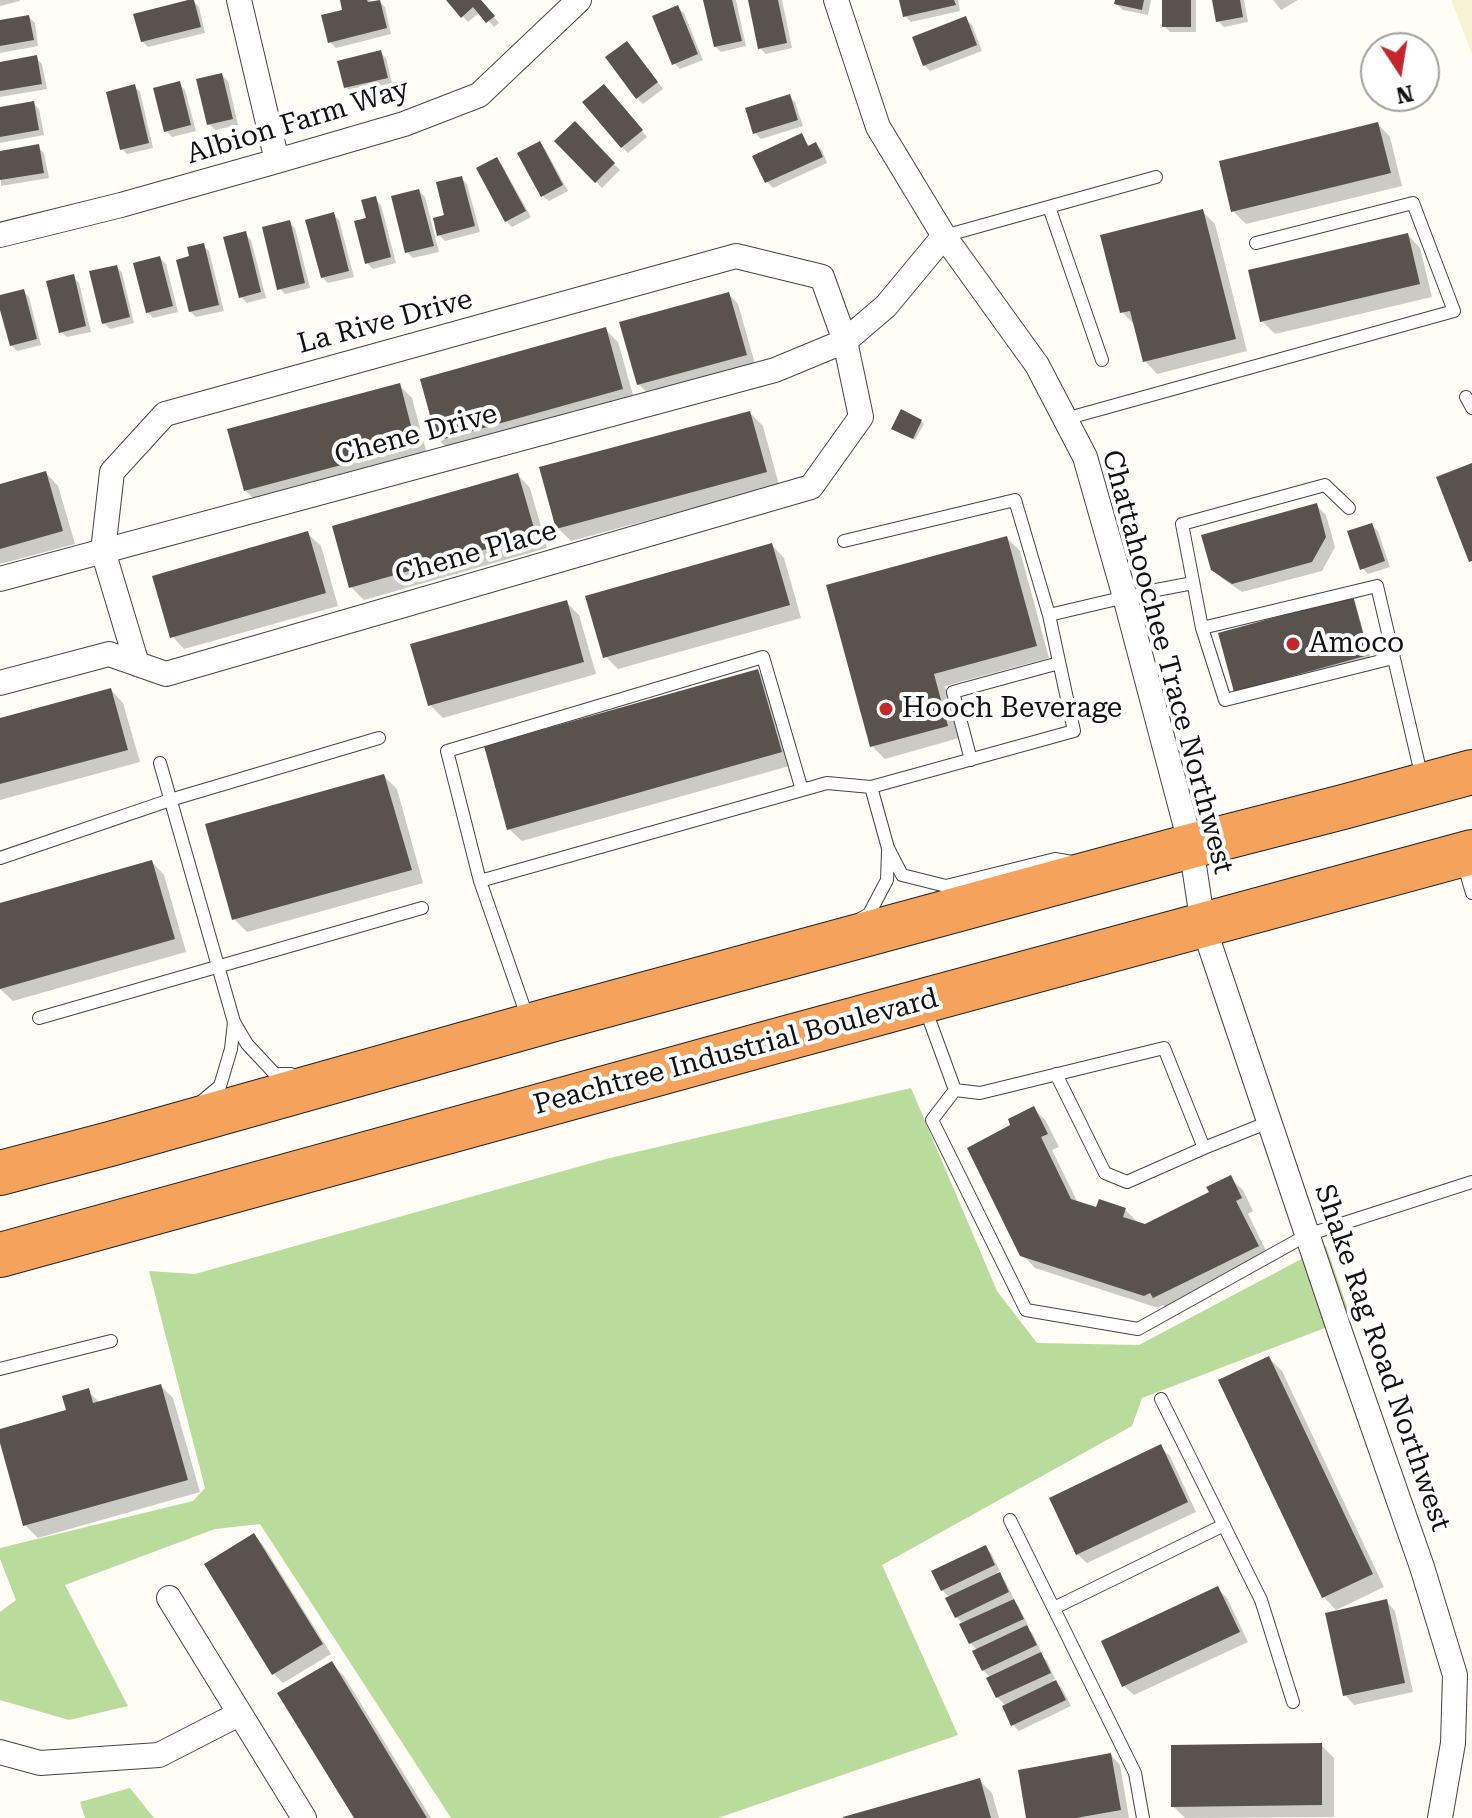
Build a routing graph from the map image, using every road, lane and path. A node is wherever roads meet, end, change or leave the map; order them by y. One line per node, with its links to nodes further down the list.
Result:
1 (239, 0): 4 (street)
2 (579, 0): 4 (street, Albion Farm Way)
3 (836, 0): 8 (street, Chattahoochee Trace Northwest)
4 (277, 161): 7 (street, Albion Farm Way)
5 (1156, 177): 6 (lane)
6 (1049, 207): 8 (lane); 11 (lane)
7 (0, 235)
8 (944, 236): 10 (street, Chene Drive); 12 (street, Chattahoochee Trace Northwest)
9 (1256, 243): 12 (lane)
10 (845, 341): 15 (street, Chene Drive); 15 (street, La Rive Drive); 23 (street, Chene Place)
11 (1102, 360)
12 (1065, 419): 18 (street, Chattahoochee Trace Northwest)
13 (1349, 508): 17 (lane)
14 (844, 541): 19 (lane)
15 (103, 551): 16 (street, Chene Drive); 23 (street, La Rive Drive)
16 (0, 579)
17 (1193, 583): 18 (lane); 20 (lane)
18 (1125, 597): 19 (lane); 33 (street, Chattahoochee Trace Northwest)
19 (1049, 615): 22 (lane)
20 (1202, 628): 21 (lane); 21 (lane)
21 (1393, 658): 29 (lane)
22 (1059, 663): 26 (lane); 26 (lane)
23 (137, 664): 24 (street, Chene Place)
24 (0, 683)
25 (379, 738): 32 (lane)
26 (971, 760): 30 (lane)
27 (160, 763): 32 (lane)
28 (1472, 772): 29 (highway)
29 (1424, 785): 33 (highway)
30 (871, 787): 31 (lane); 34 (lane)
31 (802, 790): 38 (lane); 38 (lane)
32 (170, 800): 35 (lane); 42 (lane)
33 (1191, 846): 37 (highway); 40 (street, Chattahoochee Trace Northwest)
34 (888, 848): 37 (lane); 41 (lane)
35 (0, 858)
36 (1468, 867): 40 (highway, Peachtree Industrial Boulevard)
37 (1109, 868): 41 (highway)
38 (480, 881): 46 (lane)
39 (422, 908): 42 (lane)
40 (1203, 925): 43 (highway, Peachtree Industrial Boulevard); 52 (street, Shake Rag Road Northwest)
41 (808, 950): 46 (highway)
42 (217, 965): 44 (lane); 45 (lane)
43 (922, 1001): 51 (lane); 58 (highway, Peachtree Industrial Boulevard)
44 (39, 1018)
45 (234, 1022): 49 (lane); 53 (lane)
46 (530, 1026): 47 (highway)
47 (473, 1042): 48 (lane); 53 (highway)
48 (420, 1043)
49 (309, 1073)
50 (1056, 1074): 51 (lane); 54 (lane); 54 (lane)
51 (955, 1090): 57 (lane)
52 (1269, 1122): 54 (lane); 57 (street, Shake Rag Road Northwest)
53 (150, 1133): 55 (highway)
54 (1204, 1148)
55 (0, 1173)
56 (1472, 1182): 57 (lane)
57 (1307, 1235): 71 (street, Shake Rag Road Northwest)
58 (0, 1255)
59 (111, 1341): 60 (lane)
60 (0, 1369)
61 (1161, 1399): 63 (lane)
62 (1010, 1520): 65 (lane)
63 (1224, 1525): 65 (lane); 66 (lane)
64 (169, 1598): 67 (street)
65 (1054, 1608): 70 (lane)
66 (1293, 1702)
67 (239, 1714): 68 (street); 69 (street)
68 (0, 1752)
69 (304, 1818)
70 (1143, 1818)
71 (1440, 1818)

